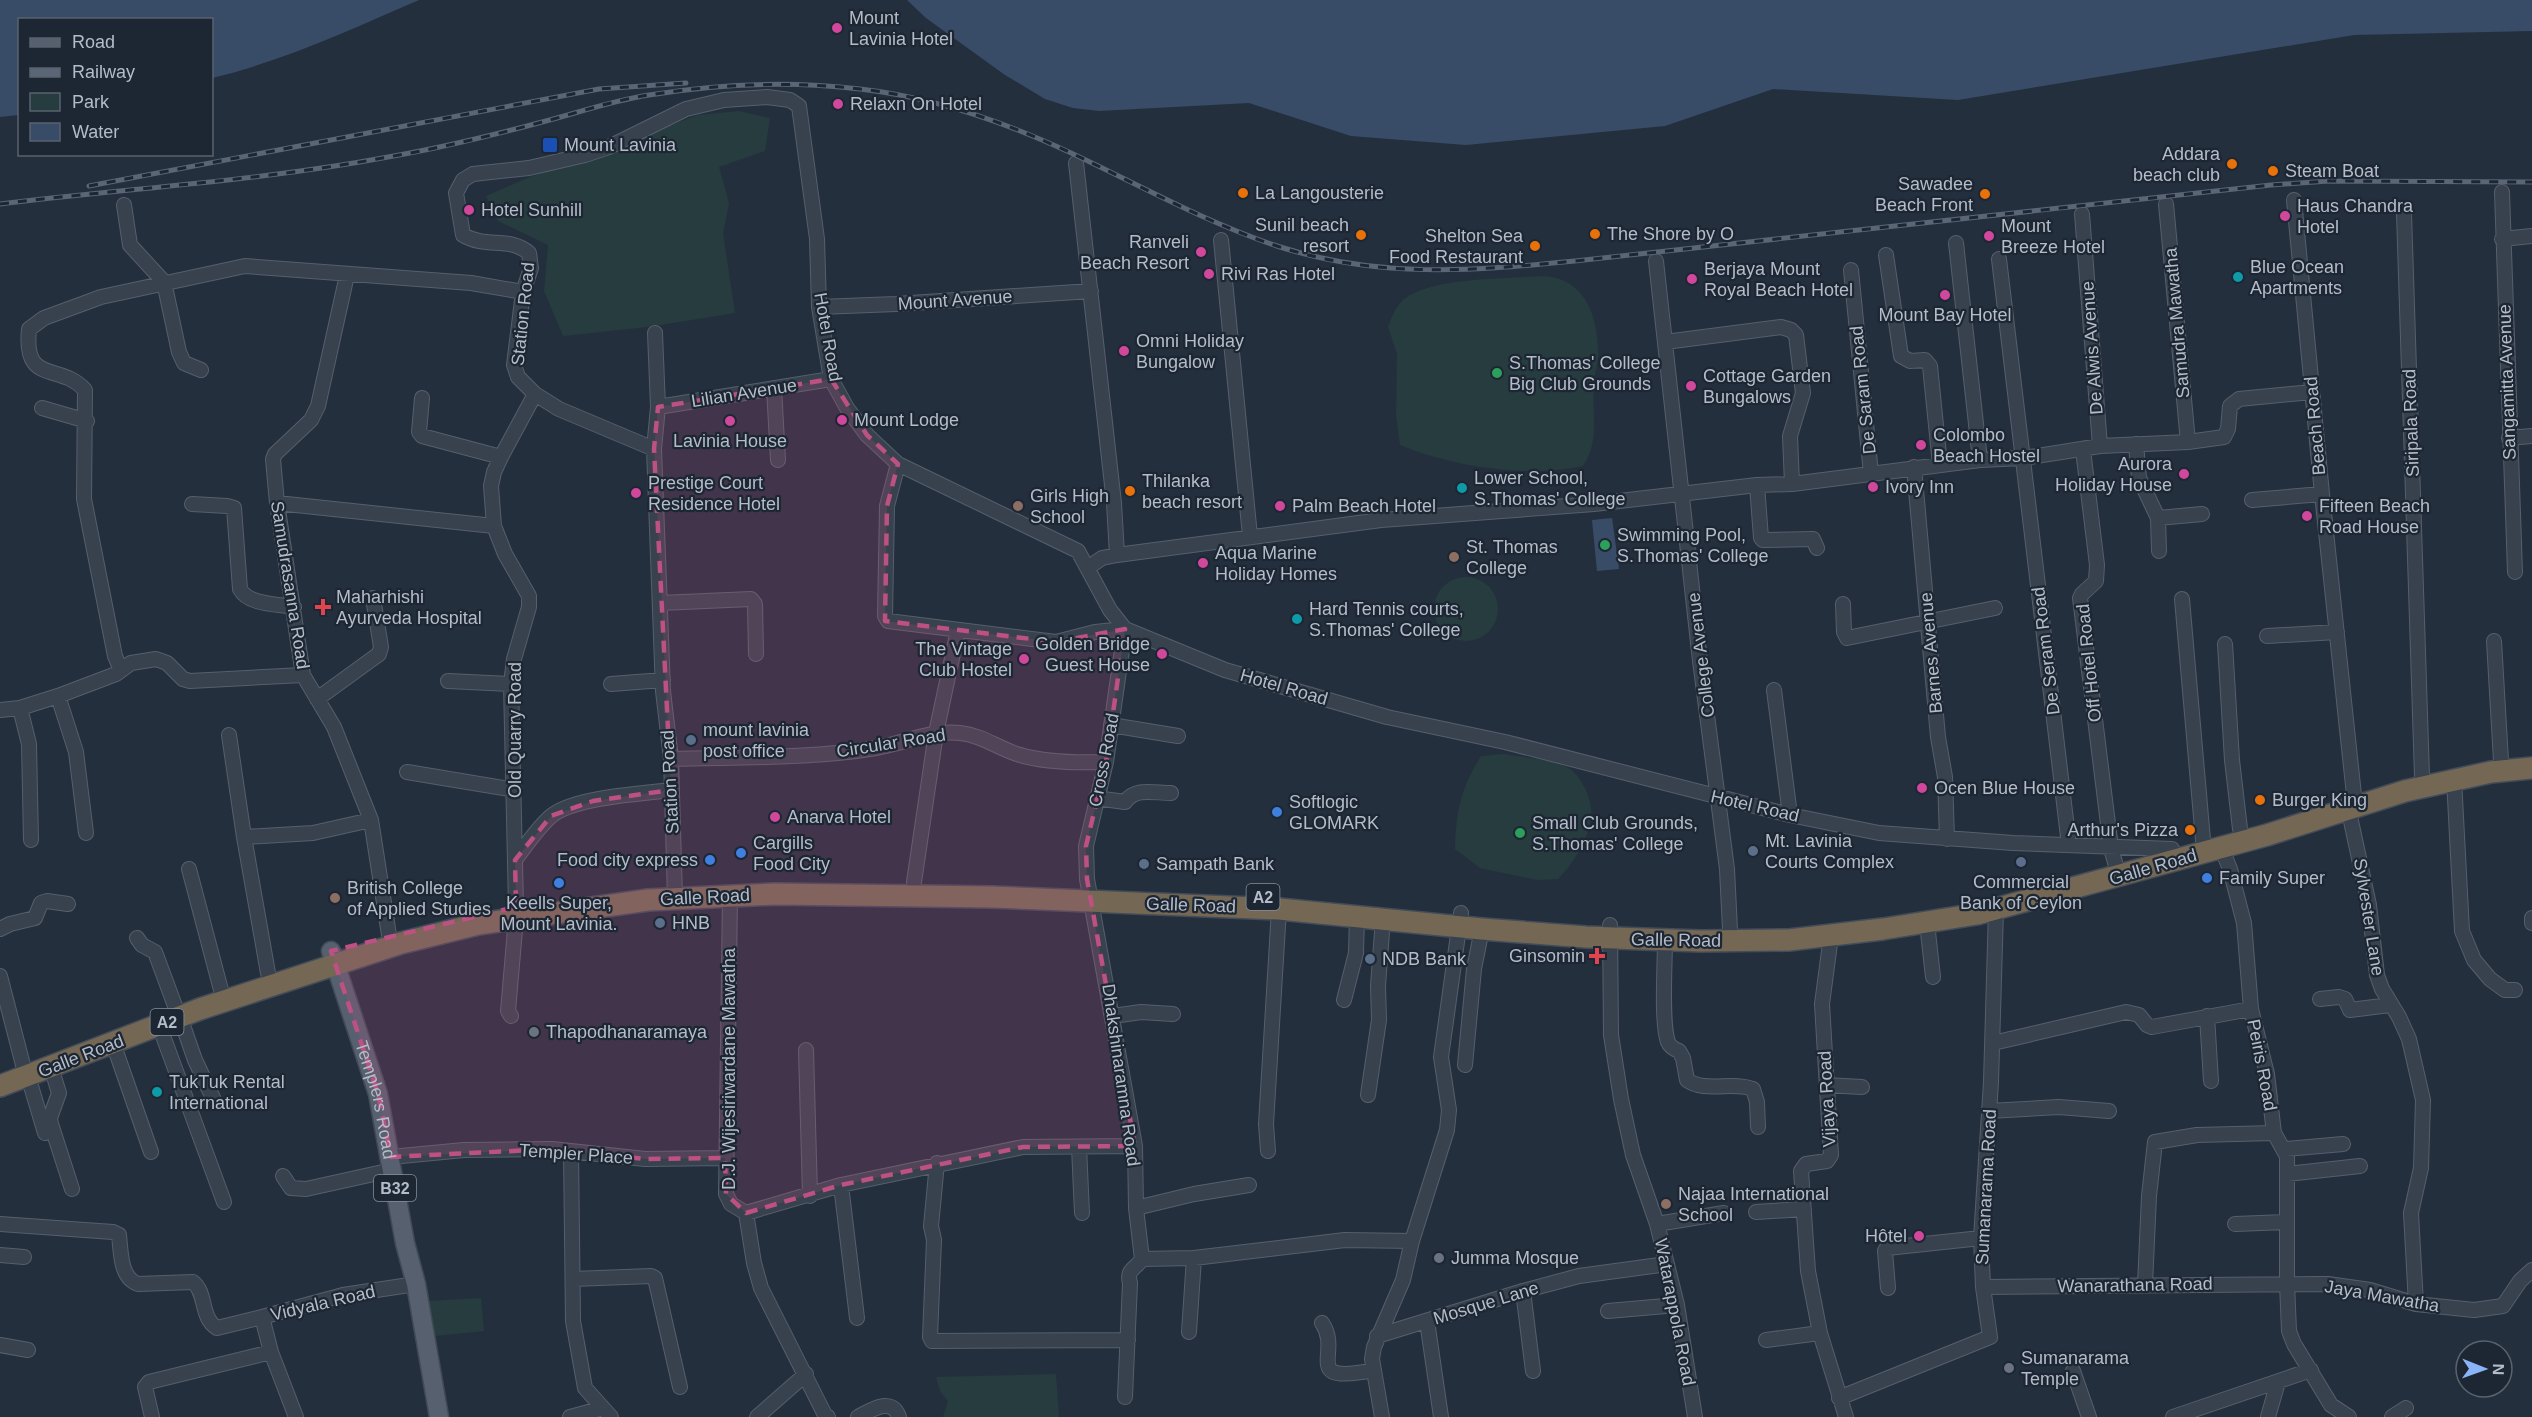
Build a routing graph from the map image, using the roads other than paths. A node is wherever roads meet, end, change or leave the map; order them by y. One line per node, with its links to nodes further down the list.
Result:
1 (799, 106): 20 (street, Station Road); 21 (street, Hotel Road)
2 (1076, 163): 19 (street)
3 (2502, 192): 10 (street, Sangamitta Avenue)
4 (2294, 200): 27 (street, Beach Road)
5 (2166, 204): 35 (street, Samudra Mawatha)
6 (124, 205): 18 (street)
7 (2404, 213): 99 (street, Siripala Road)
8 (2082, 214): 37 (street, De Alwis Avenue)
9 (2532, 237): 10 (street)
10 (2502, 239): 34 (street, Sangamitta Avenue)
11 (1221, 240): 58 (street)
12 (1956, 243): 43 (street)
13 (1886, 255): 45 (street)
14 (1998, 259): 41 (street, De Seram Road)
15 (1656, 261): 23 (street, College Avenue)
16 (1851, 270): 47 (street, De Saram Road)
17 (347, 275): 18 (street); 20 (street); 53 (street, Samudrasanna Road)
18 (164, 282): 24 (street); 32 (street)
19 (1091, 291): 21 (street, Mount Avenue); 61 (street)
20 (523, 292): 28 (street, Station Road)
21 (819, 307): 25 (street, Hotel Road)
22 (655, 333): 30 (street, Station Road)
23 (1665, 342): 48 (street); 50 (street, College Avenue)
24 (201, 370)
25 (831, 379): 26 (street, Lilian Avenue); 44 (street, Hotel Road)
26 (774, 388): 30 (street, Lilian Avenue); 42 (street)
27 (2312, 392): 35 (street); 51 (street, Beach Road)
28 (535, 394): 38 (street, Station Road); 40 (street, Old Quarry Road)
29 (422, 398): 40 (street)
30 (658, 407): 38 (street, Station Road)
31 (42, 408): 32 (street)
32 (87, 421): 78 (street)
33 (2532, 436): 34 (street)
34 (2509, 438): 63 (street, Sangamitta Avenue)
35 (2188, 442): 36 (street)
36 (2136, 444): 37 (street); 56 (street)
37 (2100, 446): 39 (street)
38 (654, 449): 66 (street, Station Road)
39 (2083, 450): 41 (street); 117 (street, Off Hotel Road)
40 (501, 457): 57 (street, Old Quarry Road)
41 (2024, 458): 43 (street); 114 (street, De Seram Road)
42 (778, 460)
43 (1980, 460): 45 (street)
44 (898, 464): 62 (street, Hotel Road); 72 (street)
45 (1940, 465): 46 (street)
46 (1914, 467): 47 (street); 70 (street, Barnes Avenue)
47 (1871, 474): 48 (street)
48 (1792, 484): 49 (street)
49 (1756, 485): 50 (street); 59 (street)
50 (1682, 494): 58 (street); 105 (street, College Avenue)
51 (2322, 494): 52 (street); 73 (street, Beach Road)
52 (2252, 500)
53 (277, 503): 57 (street); 68 (street, Samudrasanna Road)
54 (192, 504): 68 (street)
55 (2202, 514): 56 (street)
56 (2158, 518): 60 (street)
57 (494, 525): 82 (street, Old Quarry Road)
58 (1250, 536): 61 (street)
59 (1817, 548)
60 (2159, 551)
61 (1117, 555): 62 (street)
62 (1089, 567): 71 (street, Hotel Road)
63 (2515, 572)
64 (374, 598): 86 (street)
65 (2182, 599): 115 (street, Peiris Road)
66 (660, 603): 77 (street); 80 (street, Station Road)
67 (1843, 604): 70 (street)
68 (294, 607): 79 (street, Samudrasanna Road)
69 (1995, 608): 70 (street)
70 (1929, 621): 112 (street, Barnes Avenue)
71 (1125, 629): 72 (street); 89 (street, Cross Road); 105 (street, Hotel Road)
72 (958, 630): 90 (street)
73 (2337, 632): 74 (street); 106 (street, Beach Road)
74 (2267, 636)
75 (2494, 641): 95 (street)
76 (2225, 644): 109 (street)
77 (756, 654)
78 (121, 670): 79 (street); 85 (street)
79 (303, 675): 86 (street, Samudrasanna Road)
80 (663, 680): 83 (street); 94 (street, Station Road)
81 (448, 681): 82 (street)
82 (512, 684): 101 (street, Old Quarry Road)
83 (611, 684)
84 (1774, 690): 107 (street)
85 (58, 696): 87 (street); 110 (street)
86 (317, 699): 108 (street, Samudrasanna Road)
87 (20, 708): 88 (street); 113 (street)
88 (0, 710)
89 (1112, 725): 92 (street); 96 (street, Cross Road)
90 (936, 733): 94 (street, Circular Road); 96 (street, Circular Road); 119 (street)
91 (229, 735): 111 (street)
92 (1178, 736)
93 (2532, 758): 95 (highway, Galle Road / A2)
94 (671, 759): 102 (street, Station Road)
95 (2501, 761): 99 (highway, Galle Road / A2)
96 (1106, 762): 104 (street, Cross Road)
97 (2532, 768): 100 (highway, Galle Road / A2)
98 (407, 772): 101 (street)
99 (2422, 777): 106 (highway, Galle Road / A2)
100 (2454, 779): 106 (highway, Galle Road / A2); 144 (street)
101 (514, 790): 116 (street, Old Quarry Road)
102 (671, 790): 116 (street); 120 (street, Station Road)
103 (1171, 793): 104 (street)
104 (1096, 798): 122 (street, Cross Road)
105 (1719, 798): 107 (street, Hotel Road); 135 (street, College Avenue)
106 (2351, 801): 109 (highway, Galle Road / A2); 115 (highway, Galle Road / A2); 147 (street, Sylvester Lane)
107 (1790, 815): 112 (street, Hotel Road)
108 (371, 820): 111 (street); 134 (street, Samudrasanna Road)
109 (2240, 830): 115 (highway, Galle Road / A2)
110 (86, 833)
111 (244, 837): 140 (street)
112 (1947, 839): 114 (street, Hotel Road)
113 (31, 840)
114 (2069, 844): 117 (street, Hotel Road)
115 (2212, 844): 117 (highway, Galle Road / A2); 117 (highway, Galle Road / A2); 148 (street, Peiris Road)
116 (515, 860): 126 (street, Old Quarry Road)
117 (2115, 863): 125 (highway, Galle Road / A2); 135 (highway, Galle Road / A2)
118 (189, 869): 143 (street)
119 (914, 882)
120 (675, 892): 121 (highway, Galle Road / A2); 122 (highway, Galle Road / A2); 126 (highway, Galle Road / A2)
121 (730, 895): 122 (highway, Galle Road / A2); 179 (street, D.J. Wijesiriwardane Mawatha)
122 (1092, 897): 124 (highway, Galle Road / A2); 129 (highway, Galle Road / A2); 152 (street, Dhakshinaramna Road)
123 (68, 904): 131 (street)
124 (1279, 909): 127 (highway, Galle Road / A2); 177 (street)
125 (1996, 910): 130 (highway, Galle Road / A2); 156 (street, Sumanarama Road)
126 (516, 913): 134 (highway, Galle Road / A2); 139 (highway, Galle Road / A2); 151 (street, Old Quarry Road)
127 (1357, 916): 128 (highway, Galle Road / A2); 146 (street)
128 (1383, 918): 129 (highway, Galle Road / A2); 166 (street)
129 (1460, 920): 132 (highway, Galle Road / A2); 133 (highway, Galle Road / A2); 202 (street)
130 (1927, 923): 136 (highway, Galle Road / A2); 142 (street)
131 (0, 928)
132 (1482, 929): 133 (highway, Galle Road / A2); 158 (street)
133 (1610, 931): 135 (highway, Galle Road / A2); 138 (highway, Galle Road / A2); 199 (street, Watarappola Road)
134 (388, 935): 139 (highway, Galle Road / A2)
135 (1728, 935): 136 (highway, Galle Road / A2); 138 (highway, Galle Road / A2)
136 (1831, 936): 163 (street, Vijaya Road)
137 (137, 938): 149 (street)
138 (1665, 940): 170 (street)
139 (333, 957): 140 (highway, Galle Road / A2); 149 (highway, Galle Road / A2); 182 (main road, Templers Road / B32)
140 (268, 973): 143 (highway, Galle Road / A2)
141 (0, 976): 160 (street)
142 (1933, 977)
143 (221, 990): 149 (highway, Galle Road / A2)
144 (2515, 990)
145 (2320, 999): 147 (street)
146 (1344, 1000)
147 (2390, 1005): 216 (street, Sylvester Lane)
148 (2251, 1009): 153 (street); 171 (street, Peiris Road)
149 (177, 1012): 154 (highway, Galle Road / A2); 160 (highway, Galle Road / A2); 167 (street)
150 (1173, 1014): 152 (street)
151 (511, 1016)
152 (1113, 1016): 173 (street, Dhakshinaramna Road)
153 (2206, 1016): 156 (street); 162 (street)
154 (159, 1025): 155 (highway, Galle Road / A2); 190 (street)
155 (113, 1043): 159 (highway, Galle Road / A2); 178 (street)
156 (1993, 1044): 168 (street, Sumanarama Road)
157 (806, 1050): 189 (street)
158 (1465, 1065)
159 (51, 1066): 160 (highway, Galle Road / A2); 188 (street)
160 (25, 1070): 161 (highway, Galle Road / A2); 164 (highway, Galle Road / A2); 180 (street)
161 (0, 1073)
162 (2211, 1081)
163 (1826, 1085): 165 (street); 192 (street, Vijaya Road)
164 (0, 1086)
165 (1862, 1088)
166 (1368, 1095)
167 (214, 1100)
168 (1989, 1111): 169 (street); 201 (street, Sumanarama Road)
169 (2109, 1112)
170 (1758, 1127)
171 (2274, 1133): 175 (street, Peiris Road); 212 (street)
172 (2343, 1144): 175 (street)
173 (1135, 1146): 174 (street); 191 (street, Dhakshinaramna Road)
174 (1079, 1147): 181 (street); 195 (street)
175 (2285, 1149): 184 (street, Peiris Road)
176 (572, 1151): 179 (street, Templer Place); 182 (street, Templer Place); 209 (street)
177 (1268, 1151)
178 (151, 1152)
179 (725, 1158): 194 (street, D.J. Wijesiriwardane Mawatha)
180 (54, 1161)
181 (937, 1163): 186 (street); 226 (street)
182 (392, 1164): 185 (street, Templer Place); 211 (main road, Templers Road / B32)
183 (2360, 1166): 184 (street)
184 (2287, 1174): 197 (street, Peiris Road)
185 (283, 1176)
186 (841, 1185): 189 (street); 220 (street)
187 (1249, 1185): 191 (street)
188 (72, 1189)
189 (810, 1196): 194 (street)
190 (224, 1202)
191 (1136, 1208): 206 (street, Dhakshinaramna Road)
192 (1804, 1209): 193 (street); 224 (street, Vijaya Road)
193 (1756, 1212)
194 (746, 1213): 235 (street, D.J. Wijesiriwardane Mawatha)
195 (1082, 1213)
196 (1724, 1213): 199 (street)
197 (2286, 1222): 200 (street); 210 (street, Peiris Road)
198 (0, 1224): 219 (street)
199 (1657, 1224): 207 (street, Watarappola Road)
200 (2235, 1224)
201 (1981, 1238): 213 (street, Sumanarama Road); 214 (street)
202 (1412, 1241): 205 (street); 225 (street)
203 (0, 1256): 204 (street)
204 (24, 1257)
205 (1194, 1258): 206 (street); 223 (street)
206 (1142, 1259): 226 (street)
207 (1667, 1264): 215 (street, Mosque Lane); 217 (street, Watarappola Road)
208 (2532, 1270): 216 (street, Jaya Mawatha)
209 (573, 1279): 237 (street); 241 (street)
210 (2287, 1283): 212 (street, Wanarathana Road); 216 (street, Jaya Mawatha); 232 (street, Peiris Road)
211 (416, 1284): 219 (street, Vidyala Road); 246 (main road, Templers Road / B32)
212 (2145, 1285): 213 (street, Wanarathana Road)
213 (1983, 1287): 239 (street, Sumanarama Road)
214 (1888, 1288)
215 (1523, 1291): 221 (street, Mosque Lane); 233 (street)
216 (2416, 1304)
217 (1677, 1305): 218 (street); 253 (street, Watarappola Road)
218 (1608, 1311)
219 (262, 1317): 230 (street, Vidyala Road)
220 (857, 1318)
221 (1427, 1321): 225 (street, Mosque Lane); 252 (street)
222 (1322, 1323): 231 (street)
223 (1189, 1332)
224 (1820, 1333): 227 (street); 239 (street, Vijaya Road)
225 (1377, 1336): 231 (street)
226 (1128, 1340): 238 (street)
227 (1766, 1341)
228 (0, 1345): 229 (street)
229 (28, 1350)
230 (271, 1352): 244 (street); 245 (street, Vidyala Road)
231 (1374, 1370): 251 (street)
232 (2311, 1370): 236 (street); 257 (street, Peiris Road)
233 (1533, 1371)
234 (2073, 1371): 255 (street)
235 (806, 1374): 248 (street); 249 (street, D.J. Wijesiriwardane Mawatha)
236 (2278, 1382): 243 (street); 256 (street)
237 (680, 1387)
238 (1125, 1397)
239 (1839, 1398): 254 (street, Vijaya Road)
240 (2406, 1408): 258 (street)
241 (607, 1412): 247 (street)
242 (862, 1416): 250 (street)
243 (2176, 1416)
244 (152, 1417)
245 (296, 1417)
246 (439, 1417)
247 (570, 1417)
248 (757, 1417)
249 (828, 1417)
250 (899, 1417)
251 (1382, 1417)
252 (1441, 1417)
253 (1695, 1417)
254 (1846, 1417)
255 (2089, 1417)
256 (2268, 1417)
257 (2349, 1417)
258 (2392, 1417)

